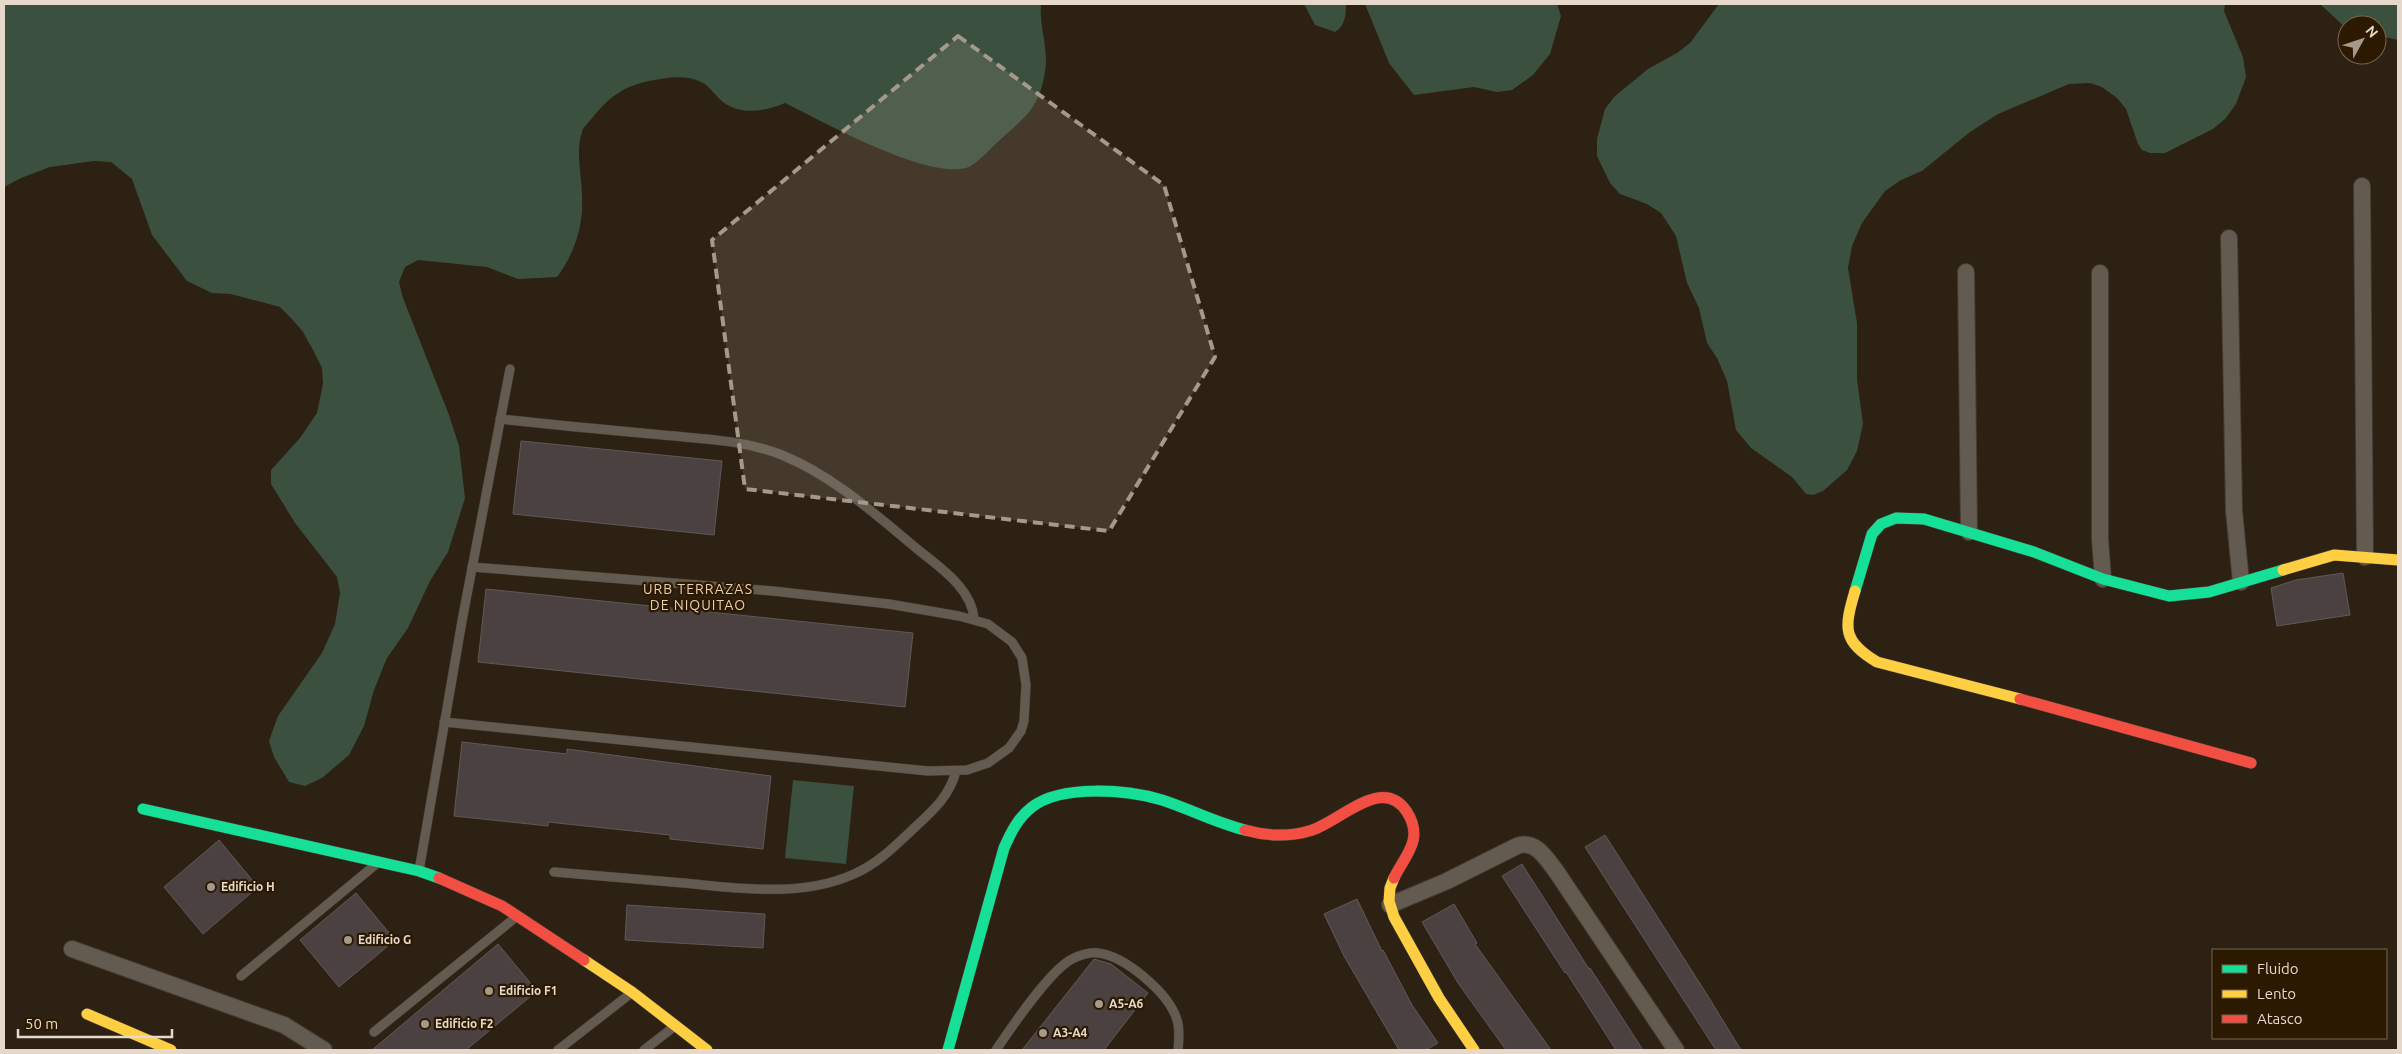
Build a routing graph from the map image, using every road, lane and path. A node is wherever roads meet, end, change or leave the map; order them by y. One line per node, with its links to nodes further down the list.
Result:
1 (2362, 186): 8 (street)
2 (2229, 238): 12 (street)
3 (1966, 272): 7 (street)
4 (2100, 273): 11 (street)
5 (510, 369): 6 (lane)
6 (500, 419): 10 (lane); 13 (lane)
7 (1969, 532): 11 (street); 15 (street)
8 (2365, 557): 9 (street); 12 (street)
9 (2398, 560)
10 (472, 567): 13 (lane); 14 (lane)
11 (2103, 579): 12 (street)
12 (2241, 582)
13 (974, 619): 16 (lane)
14 (444, 722): 16 (lane); 19 (lane)
15 (2251, 763)
16 (956, 771): 20 (lane)
17 (143, 809): 18 (street)
18 (377, 863): 19 (street); 24 (lane)
19 (419, 871): 22 (street)
20 (554, 872)
21 (1390, 905): 34 (street); 37 (street); 38 (street)
22 (516, 917): 25 (street); 28 (lane)
23 (72, 949): 30 (street)
24 (240, 976)
25 (632, 992): 27 (street); 31 (lane)
26 (87, 1014): 29 (street)
27 (675, 1026): 32 (lane); 33 (street)
28 (374, 1032)
29 (171, 1050)
30 (324, 1050)
31 (558, 1050)
32 (644, 1050)
33 (707, 1050)
34 (948, 1050)
35 (996, 1050): 36 (lane)
36 (1178, 1050)
37 (1474, 1050)
38 (1676, 1050)

